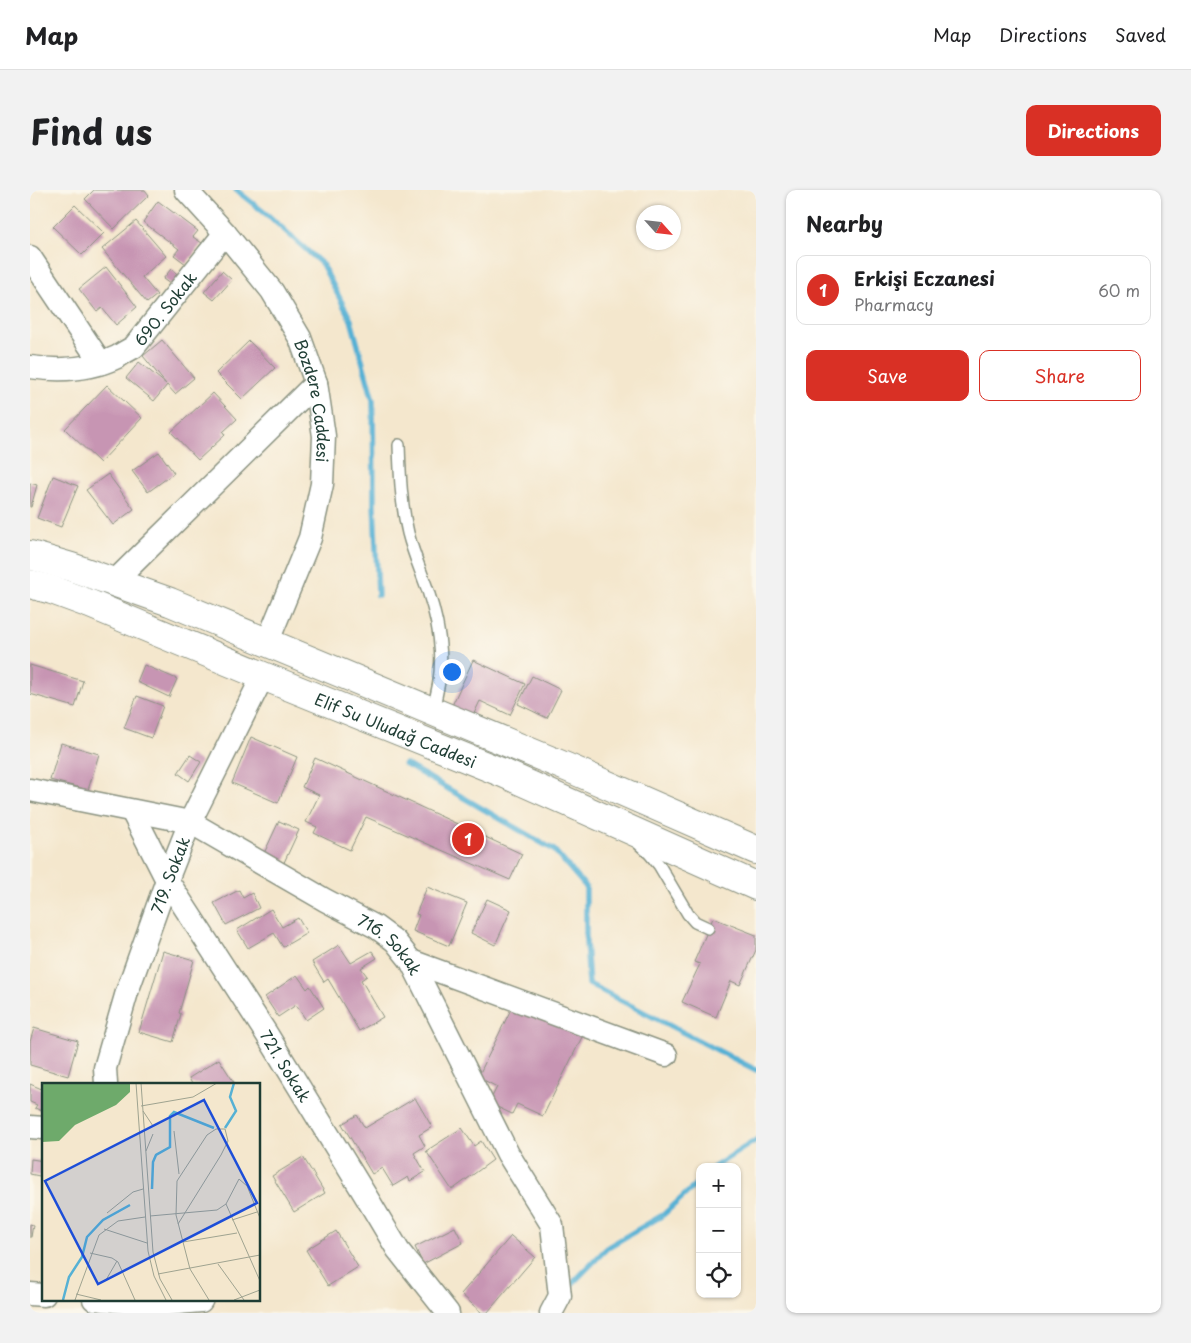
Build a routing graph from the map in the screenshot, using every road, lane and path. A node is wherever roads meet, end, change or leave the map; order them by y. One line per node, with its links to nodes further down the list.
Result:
1 (186, 190): 2 (street, Bozdere Caddesi)
2 (225, 233): 4 (street, 690. Sokak); 6 (street, Bozdere Caddesi)
3 (30, 257): 4 (street)
4 (101, 363): 5 (street, 690. Sokak)
5 (30, 367)
6 (316, 383): 9 (street); 11 (street, Bozdere Caddesi)
7 (399, 445): 13 (lane)
8 (30, 555): 9 (main road, Elif Su Uludağ Caddesi)
9 (114, 582): 11 (main road, Elif Su Uludağ Caddesi)
10 (30, 584): 12 (main road, Elif Su Uludağ Caddesi)
11 (267, 643): 13 (main road, Elif Su Uludağ Caddesi)
12 (263, 676): 16 (street, 719. Sokak); 17 (main road, Elif Su Uludağ Caddesi)
13 (432, 712): 18 (main road, Elif Su Uludağ Caddesi)
14 (30, 790): 15 (street, 716. Sokak)
15 (132, 811): 16 (street, 716. Sokak); 19 (street, 721. Sokak)
16 (190, 822): 19 (street, 719. Sokak); 22 (street, 716. Sokak)
17 (617, 824): 20 (main road, Elif Su Uludağ Caddesi); 21 (lane)
18 (756, 850)
19 (166, 880): 24 (street, 719. Sokak); 28 (street, 721. Sokak)
20 (756, 886)
21 (708, 928)
22 (411, 961): 23 (street); 27 (street, 716. Sokak)
23 (666, 1055)
24 (106, 1083)
25 (104, 1300): 26 (street)
26 (202, 1300)
27 (556, 1304)
28 (448, 1313)

